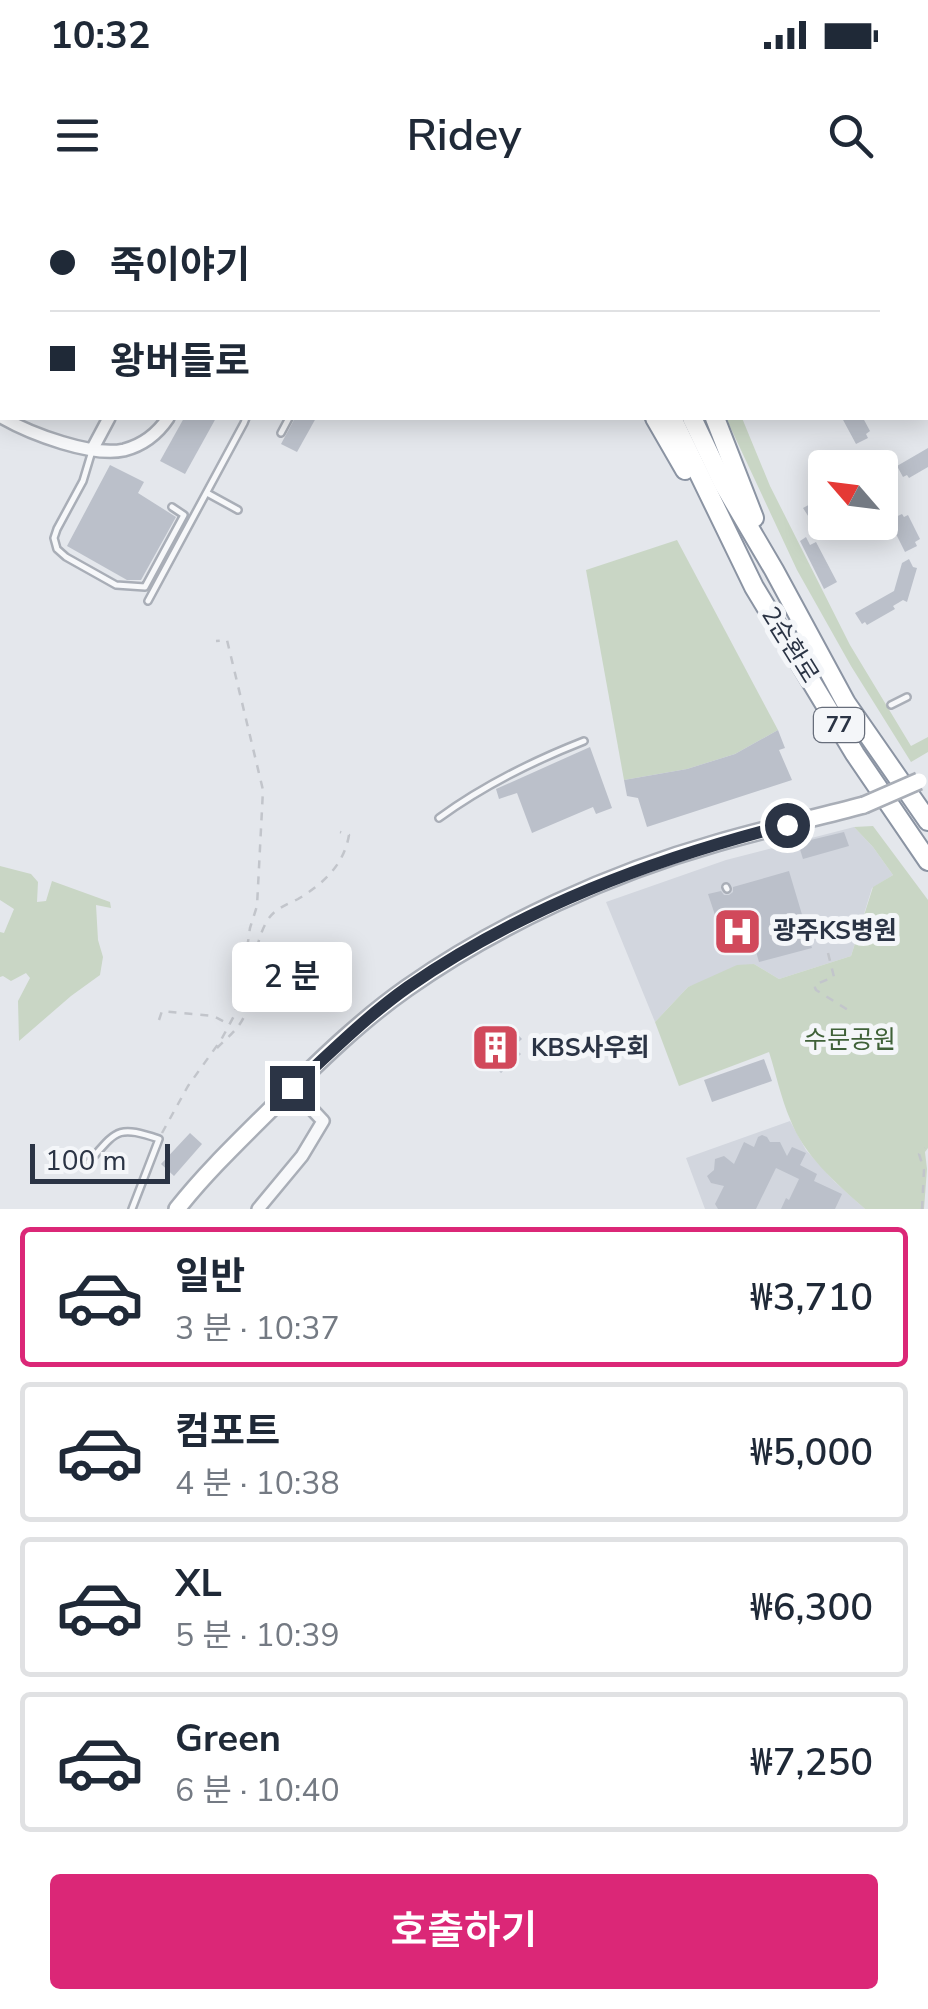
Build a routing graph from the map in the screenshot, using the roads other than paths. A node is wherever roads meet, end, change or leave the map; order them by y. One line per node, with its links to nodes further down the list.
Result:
1 (8, 420): 11 (street)
2 (34, 420): 11 (street)
3 (108, 420): 13 (street)
4 (166, 420): 13 (street)
5 (245, 420): 14 (lane)
6 (288, 420): 12 (lane)
7 (656, 420): 18 (highway)
8 (673, 420): 18 (highway, 2순환로)
9 (693, 420): 17 (highway, 2순환로)
10 (716, 420): 17 (highway)
11 (28, 430): 13 (street)
12 (281, 432)
13 (92, 448): 15 (lane)
14 (206, 493): 16 (lane); 19 (lane)
15 (172, 507)
16 (238, 510)
17 (774, 570): 25 (highway, 2순환로 / 77)
18 (754, 587): 26 (highway, 2순환로 / 77)
19 (148, 601)
20 (907, 697): 21 (lane)
21 (891, 705)
22 (584, 741): 24 (lane)
23 (924, 779): 27 (main road, bridge)
24 (438, 818)
25 (928, 821)
26 (928, 861)
27 (292, 1088): 30 (main road); 31 (street)
28 (89, 1162): 29 (lane)
29 (132, 1209)
30 (177, 1209)
31 (258, 1209)

